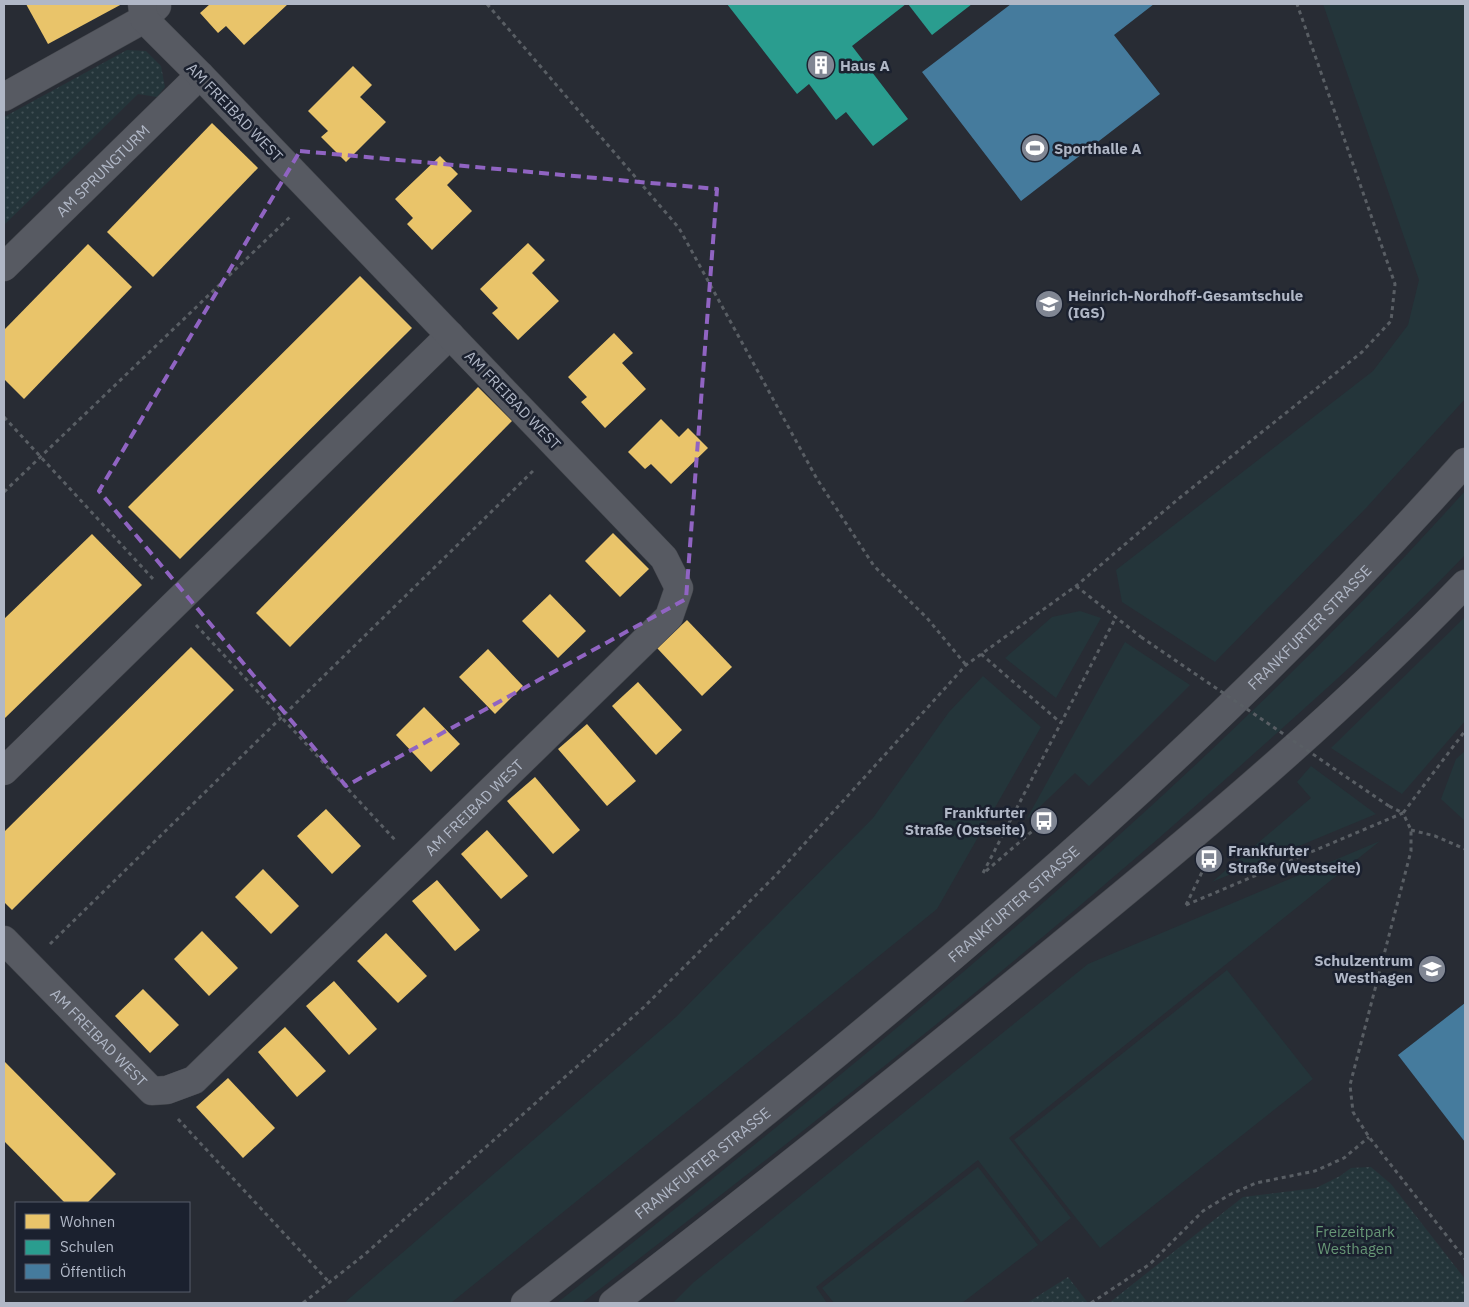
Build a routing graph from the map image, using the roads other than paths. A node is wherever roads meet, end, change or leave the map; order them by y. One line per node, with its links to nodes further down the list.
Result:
1 (148, 9): 2 (street, AM FREIBAD WEST); 3 (street)
2 (200, 75): 4 (street, AM SPRUNGTURM); 5 (street, AM FREIBAD WEST)
3 (4, 97)
4 (4, 267)
5 (450, 335): 8 (street); 9 (street, AM FREIBAD WEST)
6 (1465, 462): 10 (street, FRANKFURTER STRASSE)
7 (1465, 584): 11 (street)
8 (4, 772)
9 (4, 940)
10 (525, 1303)
11 (613, 1303)

